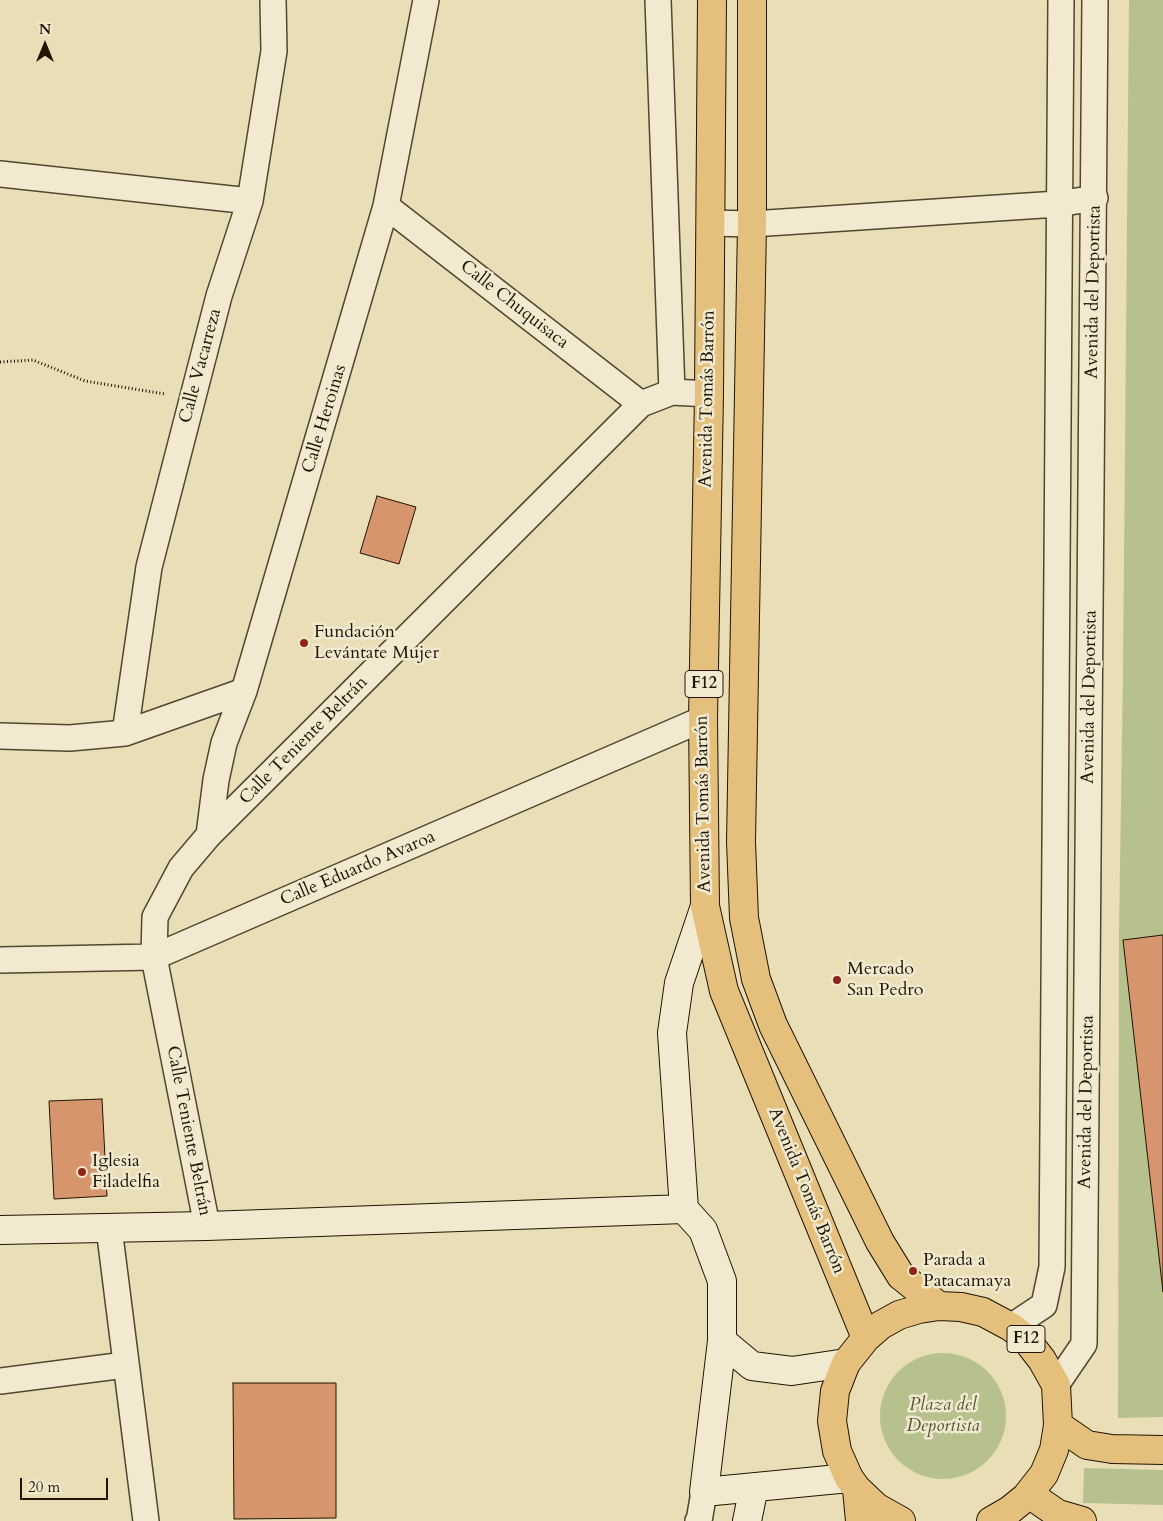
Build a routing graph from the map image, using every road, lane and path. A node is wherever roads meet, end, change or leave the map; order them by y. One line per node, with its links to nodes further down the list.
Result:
1 (274, 0): 10 (street, Calle Vacarreza)
2 (426, 0): 12 (street, Calle Heroinas)
3 (658, 0): 16 (street)
4 (712, 0): 13 (main road, Avenida Tomás Barrón / F12)
5 (752, 0): 14 (main road, Avenida Tomás Barrón / F12)
6 (1060, 0): 11 (street, Avenida del Deportista)
7 (1095, 0): 9 (street, Avenida del Deportista)
8 (0, 174): 10 (street)
9 (1095, 198): 11 (street); 39 (street, Avenida del Deportista)
10 (250, 200): 18 (street, Calle Vacarreza)
11 (1058, 204): 14 (street); 33 (street, Avenida del Deportista)
12 (386, 206): 19 (street, Calle Chuquisaca); 20 (street, Calle Heroinas)
13 (710, 223): 14 (street); 17 (main road, Avenida Tomás Barrón / F12)
14 (752, 224): 32 (main road, Avenida Tomás Barrón / F12)
15 (0, 362): 18 (path)
16 (672, 392): 17 (street, Calle Teniente Beltrán); 19 (street, Calle Teniente Beltrán)
17 (709, 394): 21 (main road, Avenida Tomás Barrón / F12)
18 (192, 399): 22 (street, Calle Vacarreza)
19 (642, 404): 24 (street, Calle Teniente Beltrán)
20 (244, 691): 22 (street); 24 (street, Calle Heroinas)
21 (703, 719): 25 (main road, Avenida Tomás Barrón / F12); 26 (street, Calle Eduardo Avaroa)
22 (126, 733): 23 (street)
23 (0, 736)
24 (209, 835): 26 (street, Calle Teniente Beltrán)
25 (705, 906): 28 (street); 34 (main road, Avenida Tomás Barrón / F12)
26 (154, 957): 27 (street, Calle Eduardo Avaroa); 29 (street, Calle Teniente Beltrán)
27 (0, 960)
28 (684, 1209): 29 (street); 35 (street)
29 (207, 1226): 30 (street)
30 (109, 1228): 31 (street); 37 (street)
31 (0, 1230)
32 (939, 1306): 33 (main road, F12); 34 (main road, F12)
33 (1011, 1327): 39 (main road, F12)
34 (866, 1338): 36 (main road, F12)
35 (722, 1341): 36 (street); 43 (street)
36 (846, 1363): 45 (main road, F12)
37 (126, 1365): 38 (street); 46 (street)
38 (0, 1381)
39 (1056, 1385): 40 (main road, F12)
40 (1058, 1425): 41 (main road); 44 (main road, F12)
41 (1163, 1450)
42 (754, 1487): 43 (street); 45 (street); 48 (street)
43 (704, 1492): 47 (street)
44 (1027, 1496): 50 (main road, F12); 51 (street); 52 (main road)
45 (864, 1503): 49 (main road)
46 (146, 1521)
47 (699, 1521)
48 (747, 1521)
49 (901, 1521)
50 (991, 1521)
51 (1048, 1521)
52 (1082, 1521)

